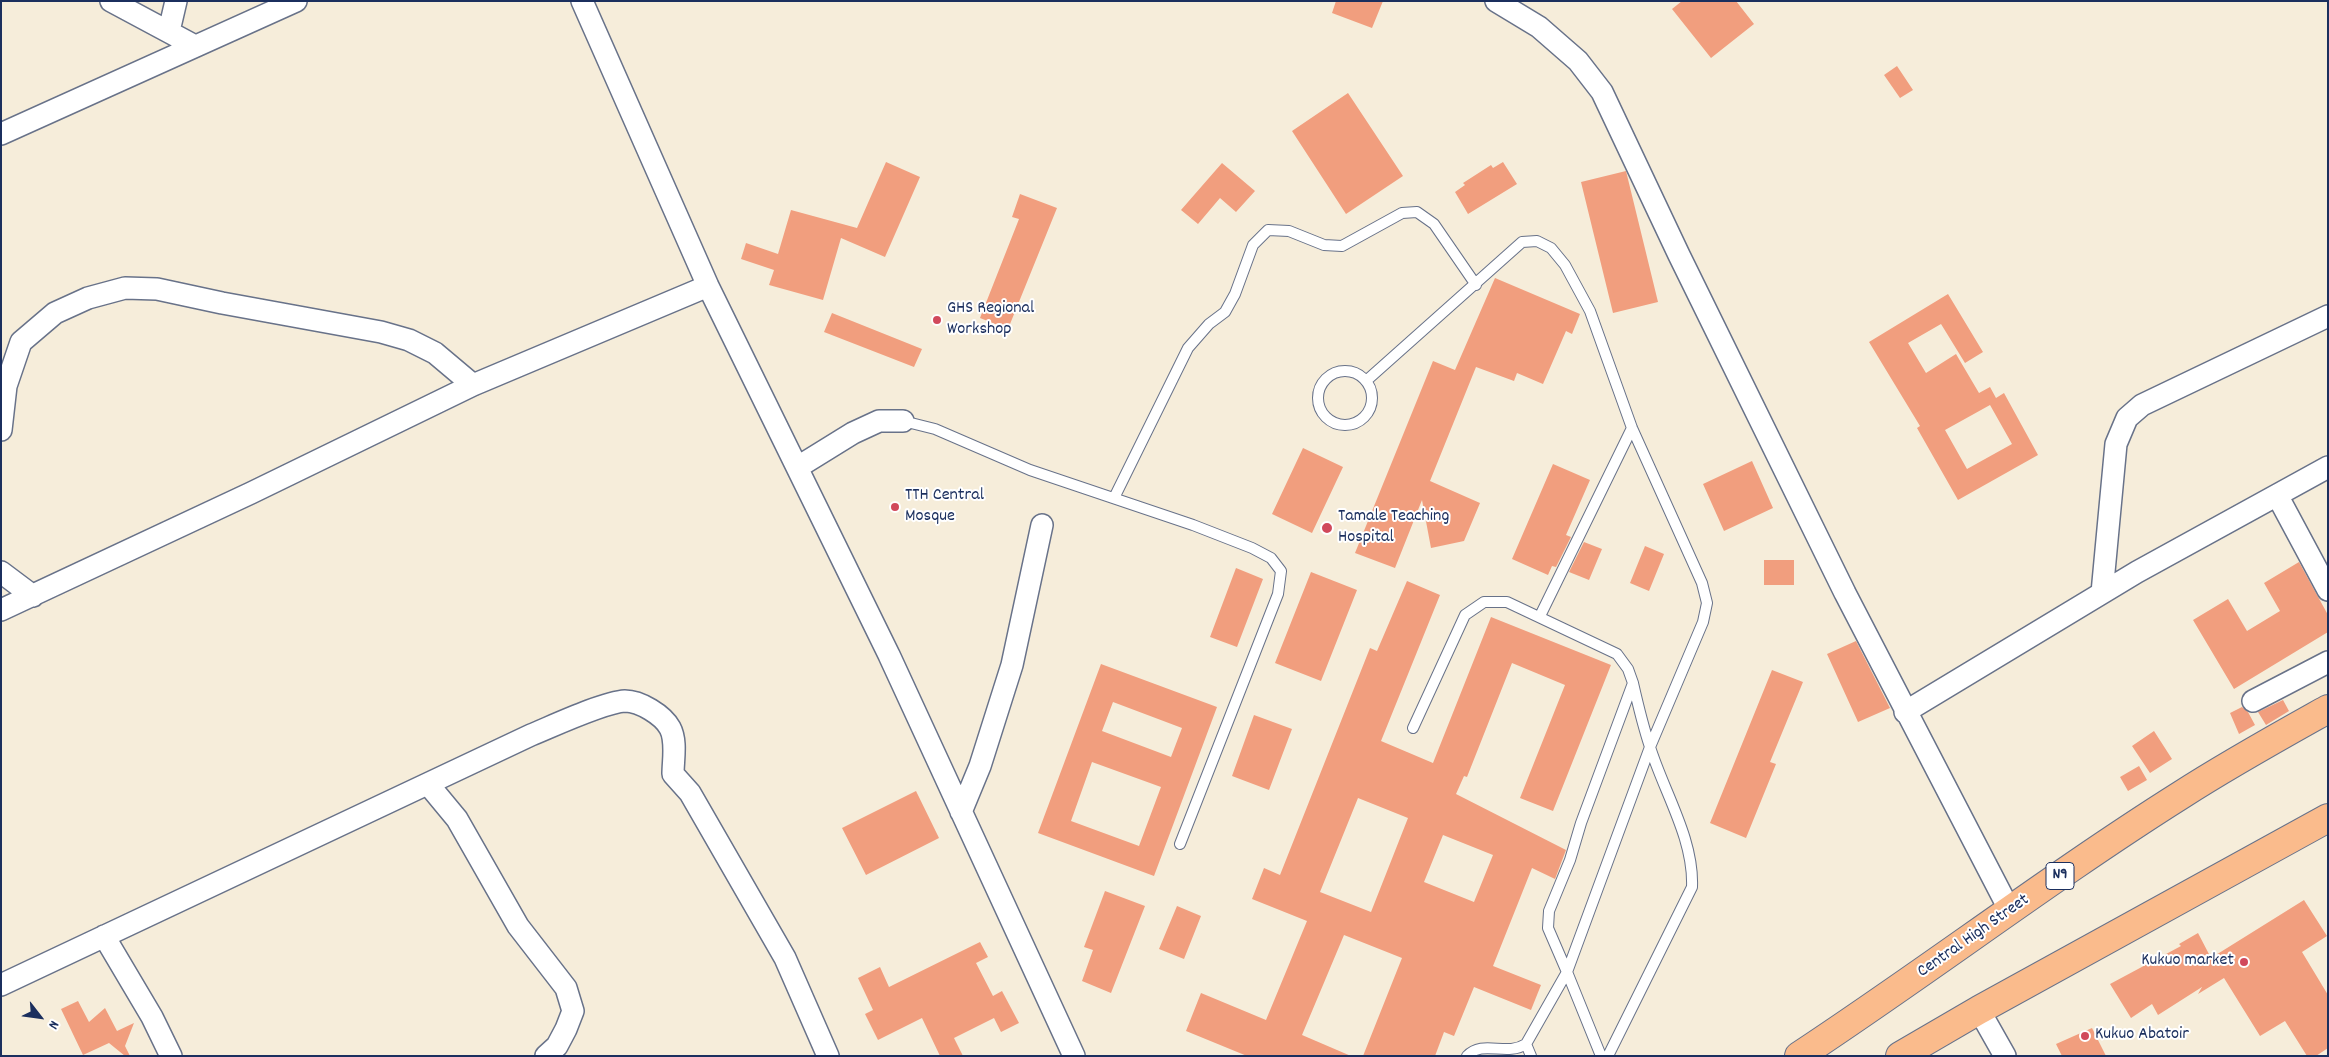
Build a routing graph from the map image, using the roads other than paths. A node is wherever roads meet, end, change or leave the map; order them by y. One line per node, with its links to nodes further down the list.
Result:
1 (111, 1): 6 (street)
2 (176, 1): 6 (street)
3 (296, 1): 7 (street)
4 (582, 1): 10 (street)
5 (1496, 1): 32 (street)
6 (169, 30): 7 (street)
7 (195, 46): 8 (street)
8 (1, 134)
9 (1476, 285): 12 (lane); 15 (lane); 20 (lane)
10 (708, 286): 13 (street); 17 (street)
11 (2328, 316): 24 (street)
12 (1366, 381): 12 (lane)
13 (473, 385): 16 (street); 25 (street)
14 (903, 421): 17 (street); 20 (lane)
15 (1632, 428): 27 (lane); 34 (lane)
16 (1, 430)
17 (798, 467): 36 (street)
18 (2328, 467): 19 (street)
19 (2277, 495): 23 (street); 24 (street)
20 (1114, 498): 38 (lane)
21 (1042, 525): 36 (street)
22 (1, 572): 25 (street)
23 (2328, 590)
24 (2102, 593): 32 (street)
25 (33, 596): 26 (street)
26 (1, 610)
27 (1540, 616): 29 (lane); 33 (lane)
28 (2328, 662): 30 (street)
29 (1633, 683): 34 (lane); 41 (lane)
30 (2253, 701)
31 (2328, 709): 39 (highway, Central High Street / N9)
32 (1905, 712): 39 (street)
33 (1413, 728)
34 (1650, 747): 41 (lane); 52 (lane)
35 (428, 784): 40 (street); 46 (street); 47 (street)
36 (961, 812): 48 (street)
37 (2328, 818): 43 (highway)
38 (1180, 844)
39 (2010, 910): 53 (highway, Central High Street / N9)
40 (104, 936): 42 (street); 45 (street)
41 (1567, 972): 44 (lane); 51 (lane)
42 (1, 985)
43 (1979, 1010): 54 (highway); 55 (street)
44 (1526, 1044): 49 (lane); 50 (lane)
45 (171, 1056)
46 (546, 1056)
47 (828, 1056)
48 (1074, 1056)
49 (1468, 1056)
50 (1531, 1056)
51 (1601, 1056)
52 (1608, 1056)
53 (1799, 1056)
54 (1900, 1056)
55 (2005, 1056)

